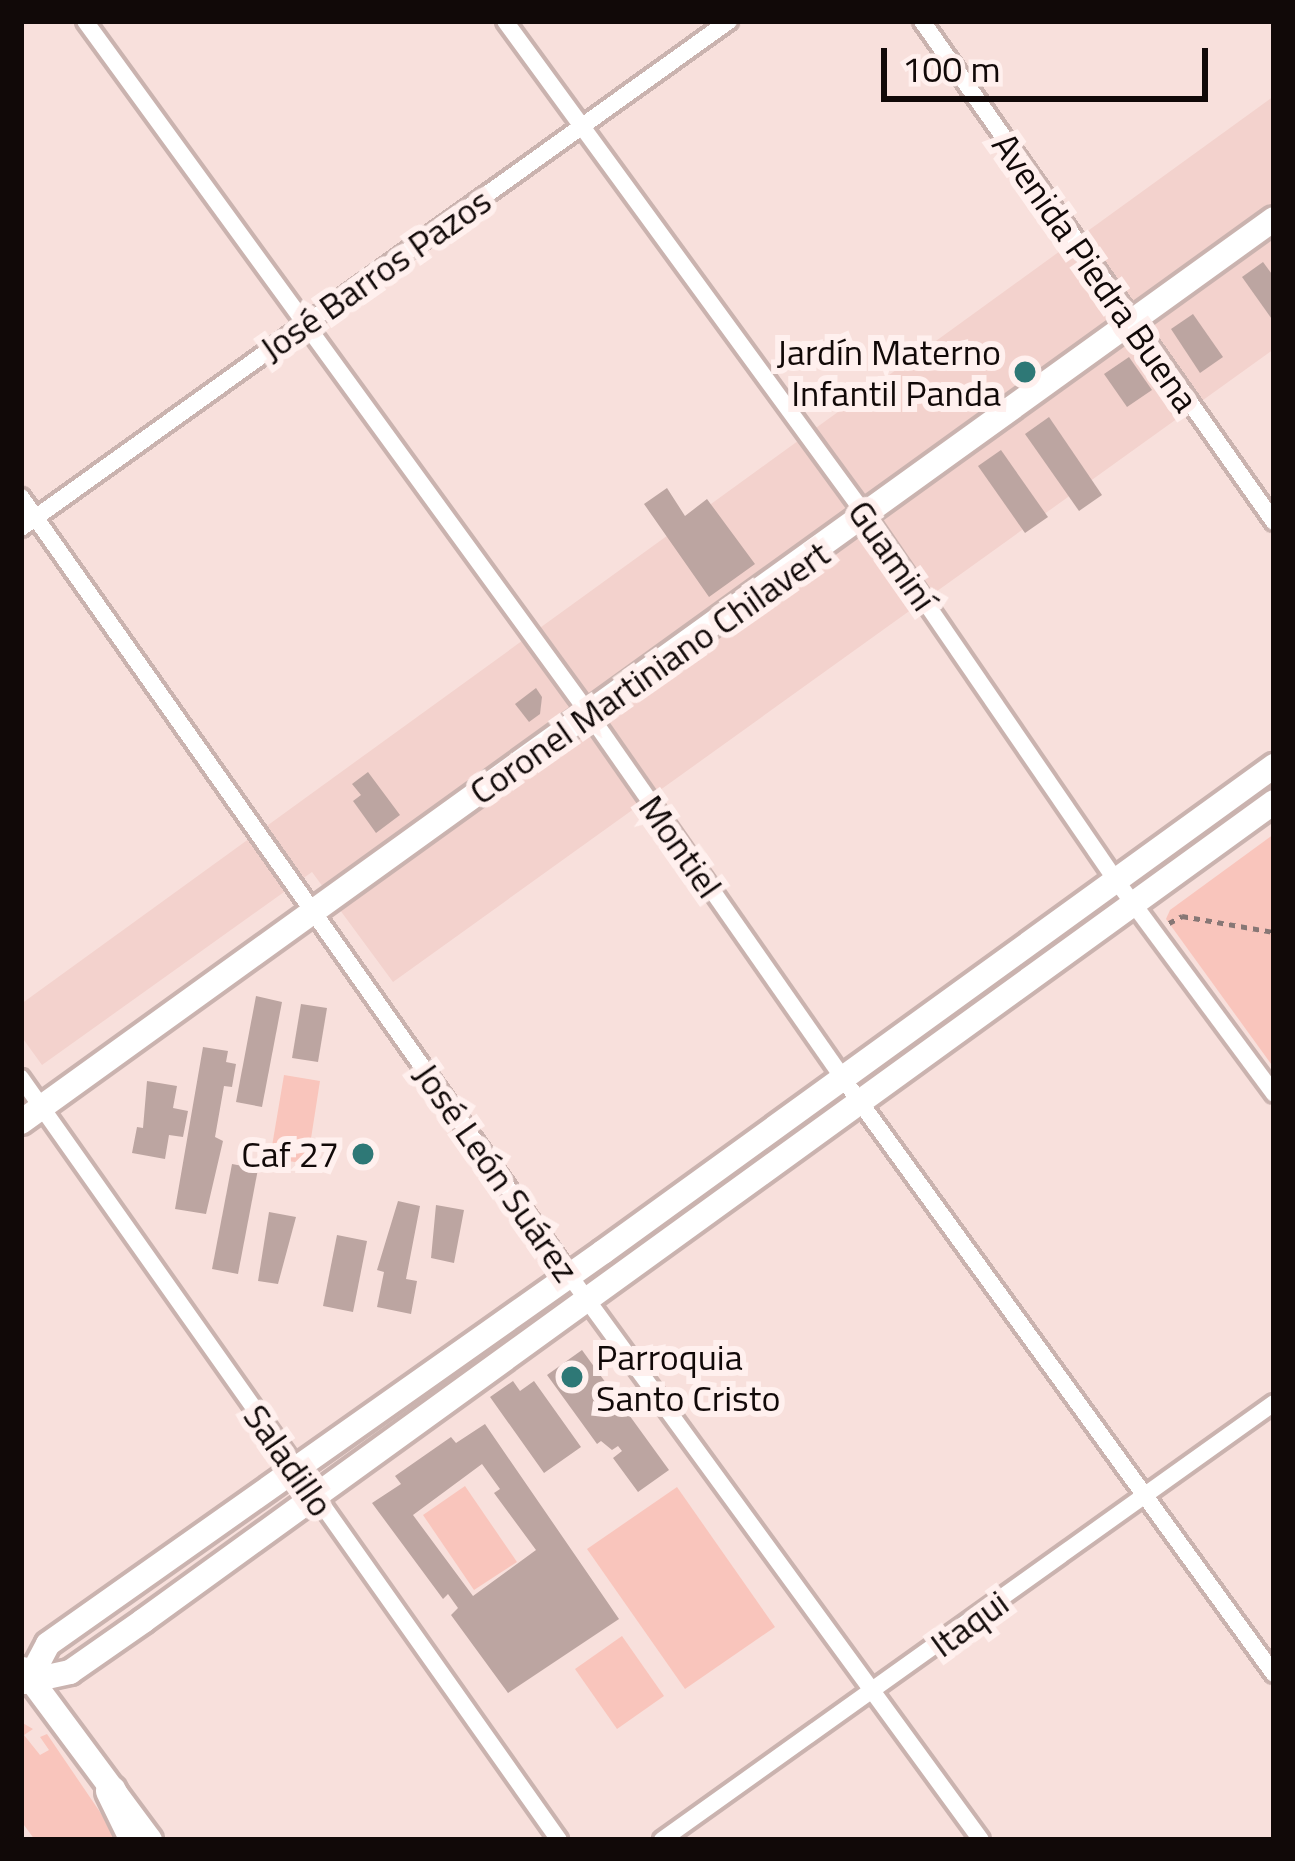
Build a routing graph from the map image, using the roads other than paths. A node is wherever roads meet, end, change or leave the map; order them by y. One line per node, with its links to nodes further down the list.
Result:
1 (85, 21): 7 (street, Montiel)
2 (505, 21): 5 (street, Guaminí)
3 (730, 21): 5 (street, José Barros Pazos)
4 (922, 21): 8 (street, Avenida Piedra Buena)
5 (583, 126): 7 (street, José Barros Pazos); 10 (street, Guaminí)
6 (1274, 219): 8 (main road, Coronel Martiniano Chilavert)
7 (307, 321): 12 (street, José Barros Pazos); 13 (street, Montiel)
8 (1130, 325): 10 (main road, Coronel Martiniano Chilavert); 11 (street, Avenida Piedra Buena)
9 (21, 497): 12 (street, José León Suárez)
10 (867, 517): 13 (main road, Coronel Martiniano Chilavert); 16 (street, Guaminí)
11 (1274, 522)
12 (28, 523): 18 (street, José León Suárez)
13 (590, 714): 18 (main road, Coronel Martiniano Chilavert); 20 (street, Montiel)
14 (1274, 766): 16 (main road)
15 (1274, 802): 17 (main road)
16 (1115, 879): 17 (street, Guaminí); 20 (main road)
17 (1133, 901): 21 (street, Guaminí); 22 (main road)
18 (315, 910): 23 (main road, Coronel Martiniano Chilavert); 24 (street, José León Suárez)
19 (21, 1078): 23 (street, Saladillo)
20 (844, 1080): 22 (street, Montiel); 24 (main road)
21 (1274, 1094)
22 (860, 1101): 25 (main road); 29 (street, Montiel)
23 (32, 1115): 27 (street, Saladillo)
24 (569, 1275): 25 (street, José León Suárez); 27 (main road)
25 (586, 1298): 28 (main road); 32 (street, José León Suárez)
26 (1274, 1403): 29 (street, Itaqui)
27 (293, 1467): 28 (street, Saladillo); 31 (main road)
28 (313, 1495): 31 (main road); 36 (street, Saladillo)
29 (1146, 1496): 30 (street, Montiel); 32 (street, Itaqui)
30 (1274, 1674)
31 (24, 1676): 33 (main road)
32 (874, 1692): 37 (street, Itaqui); 38 (street, José León Suárez)
33 (111, 1791): 34 (highway); 35 (main road)
34 (135, 1840)
35 (151, 1840)
36 (559, 1840)
37 (662, 1840)
38 (981, 1840)

